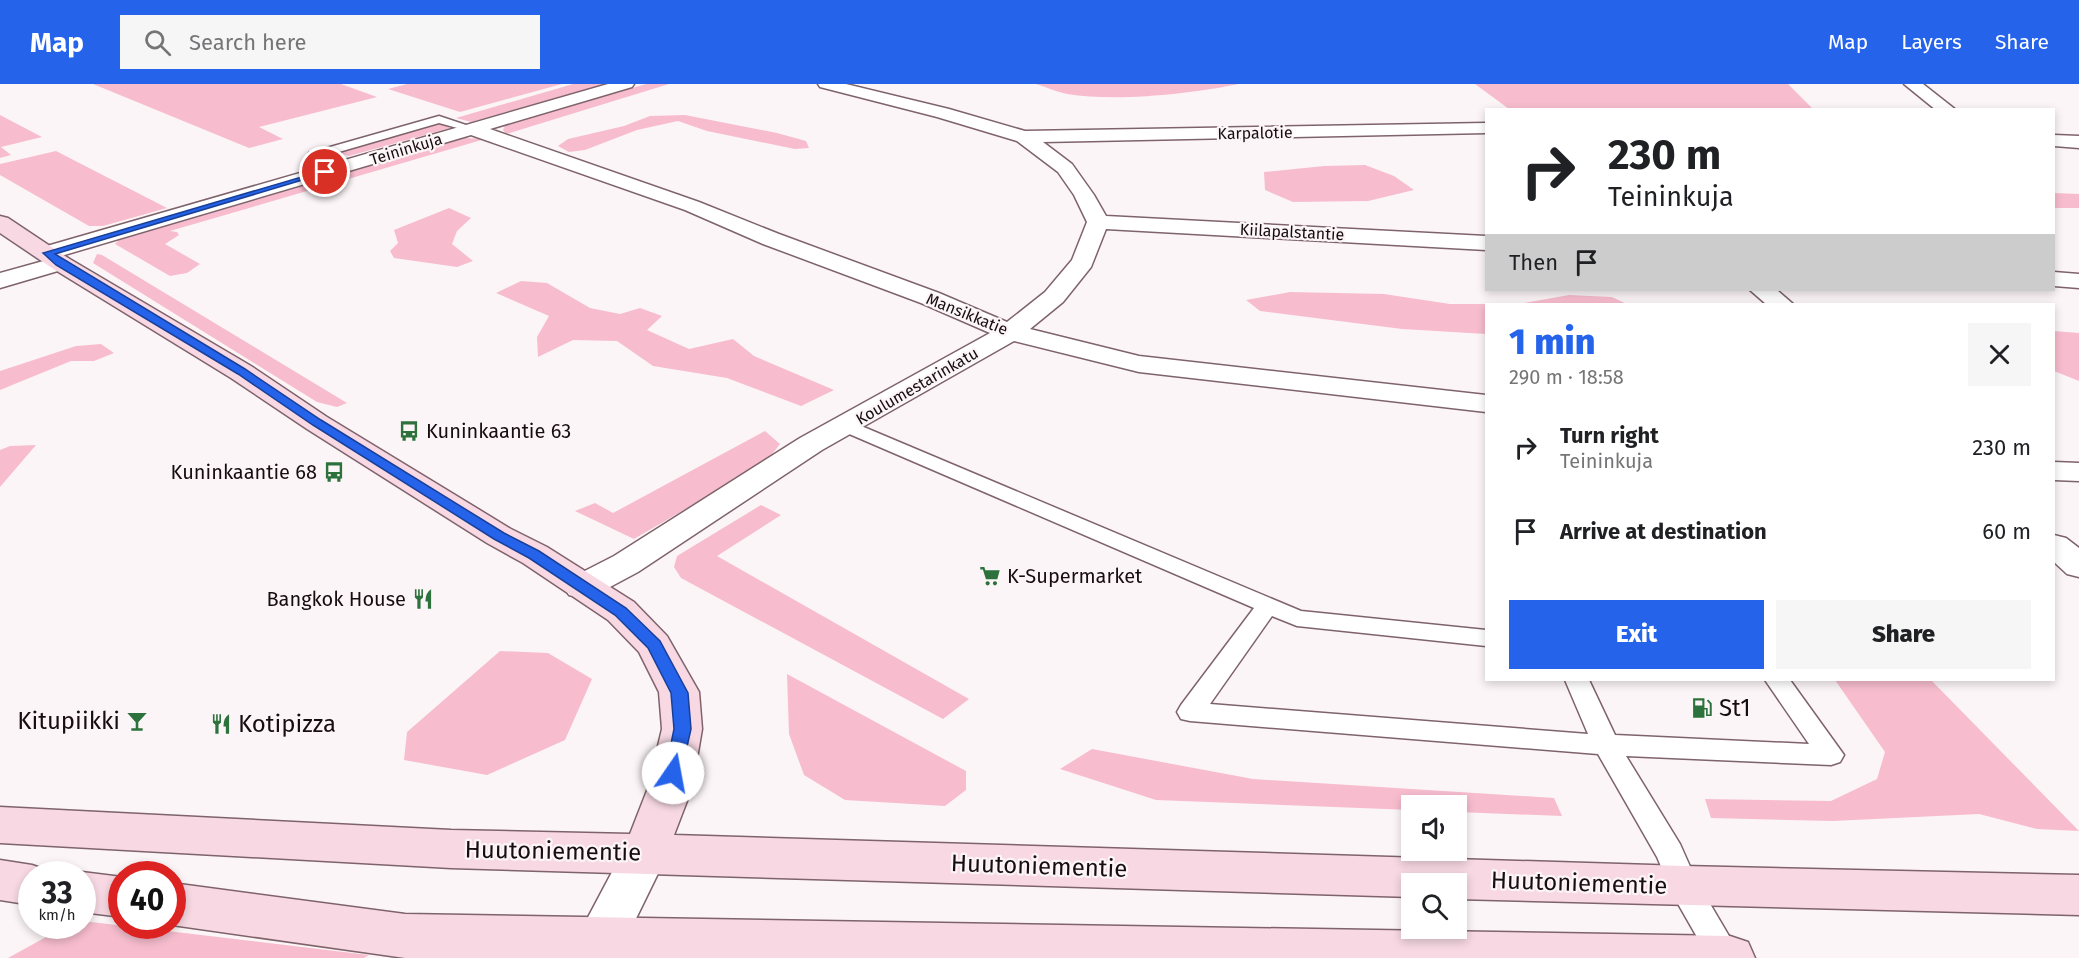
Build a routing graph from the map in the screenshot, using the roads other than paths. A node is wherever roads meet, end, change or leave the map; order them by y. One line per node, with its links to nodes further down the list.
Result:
1 (626, 84): 6 (street, Teininkuja)
2 (826, 84): 7 (street)
3 (1912, 84): 4 (street)
4 (1945, 108)
5 (1485, 128): 7 (street, Karpalotie)
6 (472, 129): 10 (street, Teininkuja); 10 (lane); 20 (street, Mansikkatie)
7 (1024, 137): 11 (street)
8 (2055, 141): 9 (street)
9 (2079, 142)
10 (345, 167): 14 (street, Teininkuja)
11 (1098, 222): 13 (street, Kiilapalstantie); 20 (street, Koulumestarinkatu)
12 (0, 223): 14 (main road)
13 (1485, 243)
14 (54, 258): 16 (street, Teininkuja); 27 (main road)
15 (2055, 279): 17 (street)
16 (0, 281)
17 (2079, 281)
18 (1762, 291): 19 (street)
19 (1780, 303)
20 (1010, 332): 21 (street, Mansikkatie); 22 (street, Koulumestarinkatu)
21 (1485, 404)
22 (847, 426): 27 (street, Koulumestarinkatu); 28 (lane)
23 (2055, 471): 24 (street)
24 (2079, 472)
25 (2055, 546): 26 (street)
26 (2079, 566)
27 (582, 587): 34 (main road)
28 (1268, 606): 29 (lane); 32 (lane)
29 (1485, 638)
30 (1577, 681): 32 (lane)
31 (1778, 681): 32 (lane)
32 (1606, 746): 37 (lane)
33 (0, 825): 34 (main road, Huutoniementie)
34 (645, 853): 37 (main road, Huutoniementie); 40 (street)
35 (0, 880): 36 (main road)
36 (18, 883)
37 (1684, 886): 38 (main road, Huutoniementie); 41 (lane)
38 (2079, 895)
39 (186, 906): 40 (main road)
40 (599, 948): 41 (main road)
41 (1728, 958)

